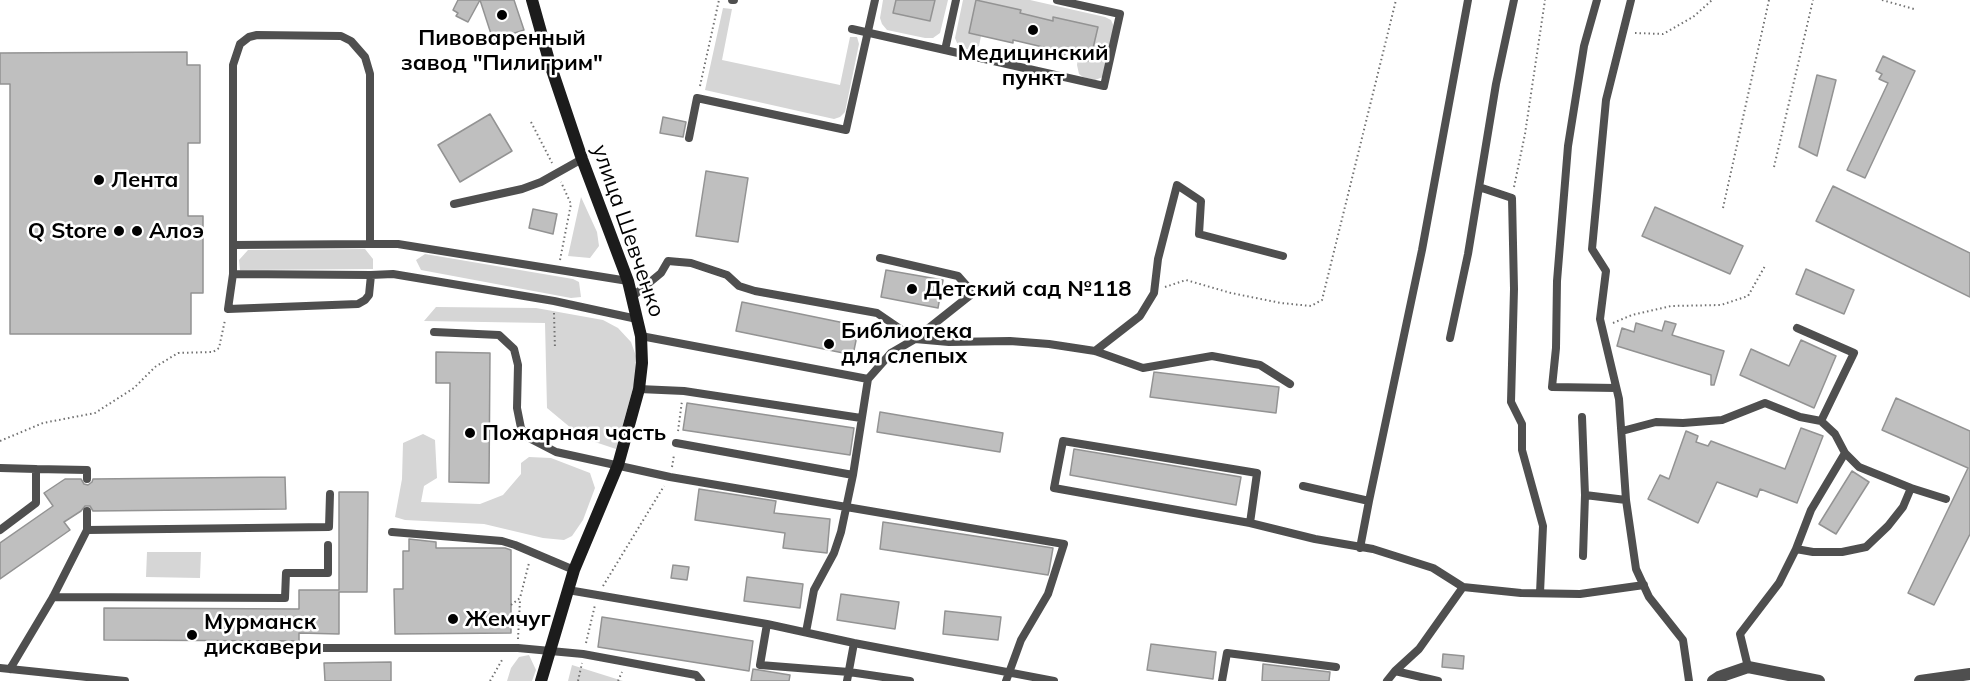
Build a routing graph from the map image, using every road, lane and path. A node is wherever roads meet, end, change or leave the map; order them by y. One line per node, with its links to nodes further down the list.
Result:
1 (532, 0): 24 (main road, улица Шевченко)
2 (719, 0): 21 (path)
3 (874, 0): 18 (lane)
4 (956, 0): 20 (lane)
5 (1057, 0): 20 (lane)
6 (1396, 0): 40 (path)
7 (1468, 0): 77 (lane)
8 (1514, 0): 27 (lane)
9 (1545, 0): 28 (path)
10 (1597, 0): 55 (lane)
11 (1631, 0): 19 (lane)
12 (1712, 0): 19 (path)
13 (1769, 0): 30 (path)
14 (1813, 0): 25 (path)
15 (1882, 0): 16 (path)
16 (1914, 9)
17 (852, 29): 18 (lane)
18 (867, 33): 20 (lane); 21 (lane)
19 (1623, 33): 45 (lane)
20 (945, 50)
21 (697, 98): 23 (lane)
22 (531, 122): 26 (path)
23 (689, 138)
24 (582, 159): 26 (lane); 39 (main road, улица Шевченко)
25 (1774, 167)
26 (557, 173): 29 (lane); 36 (path)
27 (1479, 187): 28 (lane); 49 (lane)
28 (1512, 198): 93 (lane)
29 (454, 204)
30 (1723, 208)
31 (370, 244): 32 (lane); 32 (lane); 36 (lane)
32 (233, 245): 37 (lane)
33 (1283, 256): 40 (lane)
34 (880, 258): 50 (lane)
35 (1766, 266): 45 (path)
36 (558, 270): 39 (lane)
37 (233, 274): 38 (lane); 43 (lane)
38 (371, 275): 42 (lane); 43 (lane)
39 (628, 281): 41 (main road, улица Шевченко)
40 (1154, 290): 52 (lane)
41 (632, 297): 44 (main road, улица Шевченко); 50 (lane)
42 (554, 302): 44 (lane); 51 (path)
43 (228, 309): 62 (path)
44 (637, 319): 48 (main road, улица Шевченко)
45 (1602, 327): 55 (lane)
46 (1797, 328): 60 (lane)
47 (434, 332): 65 (lane)
48 (641, 336): 53 (lane); 56 (main road, улица Шевченко)
49 (1450, 338)
50 (915, 339): 52 (lane); 53 (lane)
51 (555, 349)
52 (1095, 351): 54 (lane)
53 (868, 379): 59 (lane)
54 (1290, 384)
55 (1616, 388): 61 (lane)
56 (639, 389): 57 (lane); 65 (main road, улица Шевченко)
57 (684, 392): 59 (lane); 63 (path)
58 (1582, 417): 74 (lane)
59 (861, 418): 68 (lane)
60 (1821, 421): 61 (lane); 64 (lane)
61 (1622, 430): 76 (lane)
62 (0, 441)
63 (676, 443): 68 (lane); 69 (path)
64 (1845, 453): 72 (lane); 86 (lane)
65 (618, 465): 69 (lane); 89 (main road, улица Шевченко)
66 (0, 468): 67 (lane)
67 (36, 469): 70 (lane); 81 (lane)
68 (853, 475): 78 (lane)
69 (670, 477): 78 (lane); 94 (path)
70 (87, 479)
71 (1303, 486): 77 (lane)
72 (1911, 488): 75 (lane); 86 (lane)
73 (330, 494): 82 (lane)
74 (1585, 495): 76 (lane); 88 (lane)
75 (1946, 499)
76 (1626, 500): 90 (lane)
77 (1369, 501): 85 (lane)
78 (846, 508): 100 (lane); 113 (lane)
79 (87, 511): 82 (lane)
80 (1250, 523): 80 (lane); 85 (lane)
81 (0, 530)
82 (87, 530): 95 (lane)
83 (392, 532): 87 (lane)
84 (328, 545): 95 (lane)
85 (1360, 548): 91 (lane)
86 (1796, 549): 107 (lane)
87 (532, 551): 89 (lane); 96 (path)
88 (1583, 556)
89 (574, 570): 92 (main road, улица Шевченко)
90 (1644, 585): 93 (lane); 124 (lane)
91 (1463, 587): 93 (lane); 110 (lane)
92 (568, 590): 94 (lane); 104 (main road, улица Шевченко)
93 (1540, 593)
94 (597, 596): 98 (lane); 105 (path)
95 (53, 597): 109 (lane)
96 (520, 598): 97 (path); 99 (path)
97 (511, 604)
98 (767, 624): 100 (lane); 112 (lane)
99 (519, 627)
100 (806, 632): 101 (lane)
101 (854, 644): 112 (lane); 113 (lane)
102 (313, 648): 103 (lane)
103 (509, 648): 104 (lane); 115 (path)
104 (550, 651): 105 (lane); 116 (main road, улица Шевченко)
105 (584, 654): 117 (path); 118 (lane)
106 (1336, 667): 121 (lane)
107 (1748, 667): 125 (street); 126 (street)
108 (0, 668): 109 (lane)
109 (10, 669): 114 (lane)
110 (1395, 671): 122 (lane); 123 (lane)
111 (1970, 674): 127 (street)
112 (848, 677): 119 (lane)
113 (1007, 677): 120 (lane)
114 (125, 681)
115 (490, 681)
116 (541, 681)
117 (578, 681)
118 (700, 681)
119 (910, 681)
120 (1054, 681)
121 (1222, 681)
122 (1387, 681)
123 (1438, 681)
124 (1689, 681)
125 (1713, 681)
126 (1819, 681)
127 (1920, 681)

